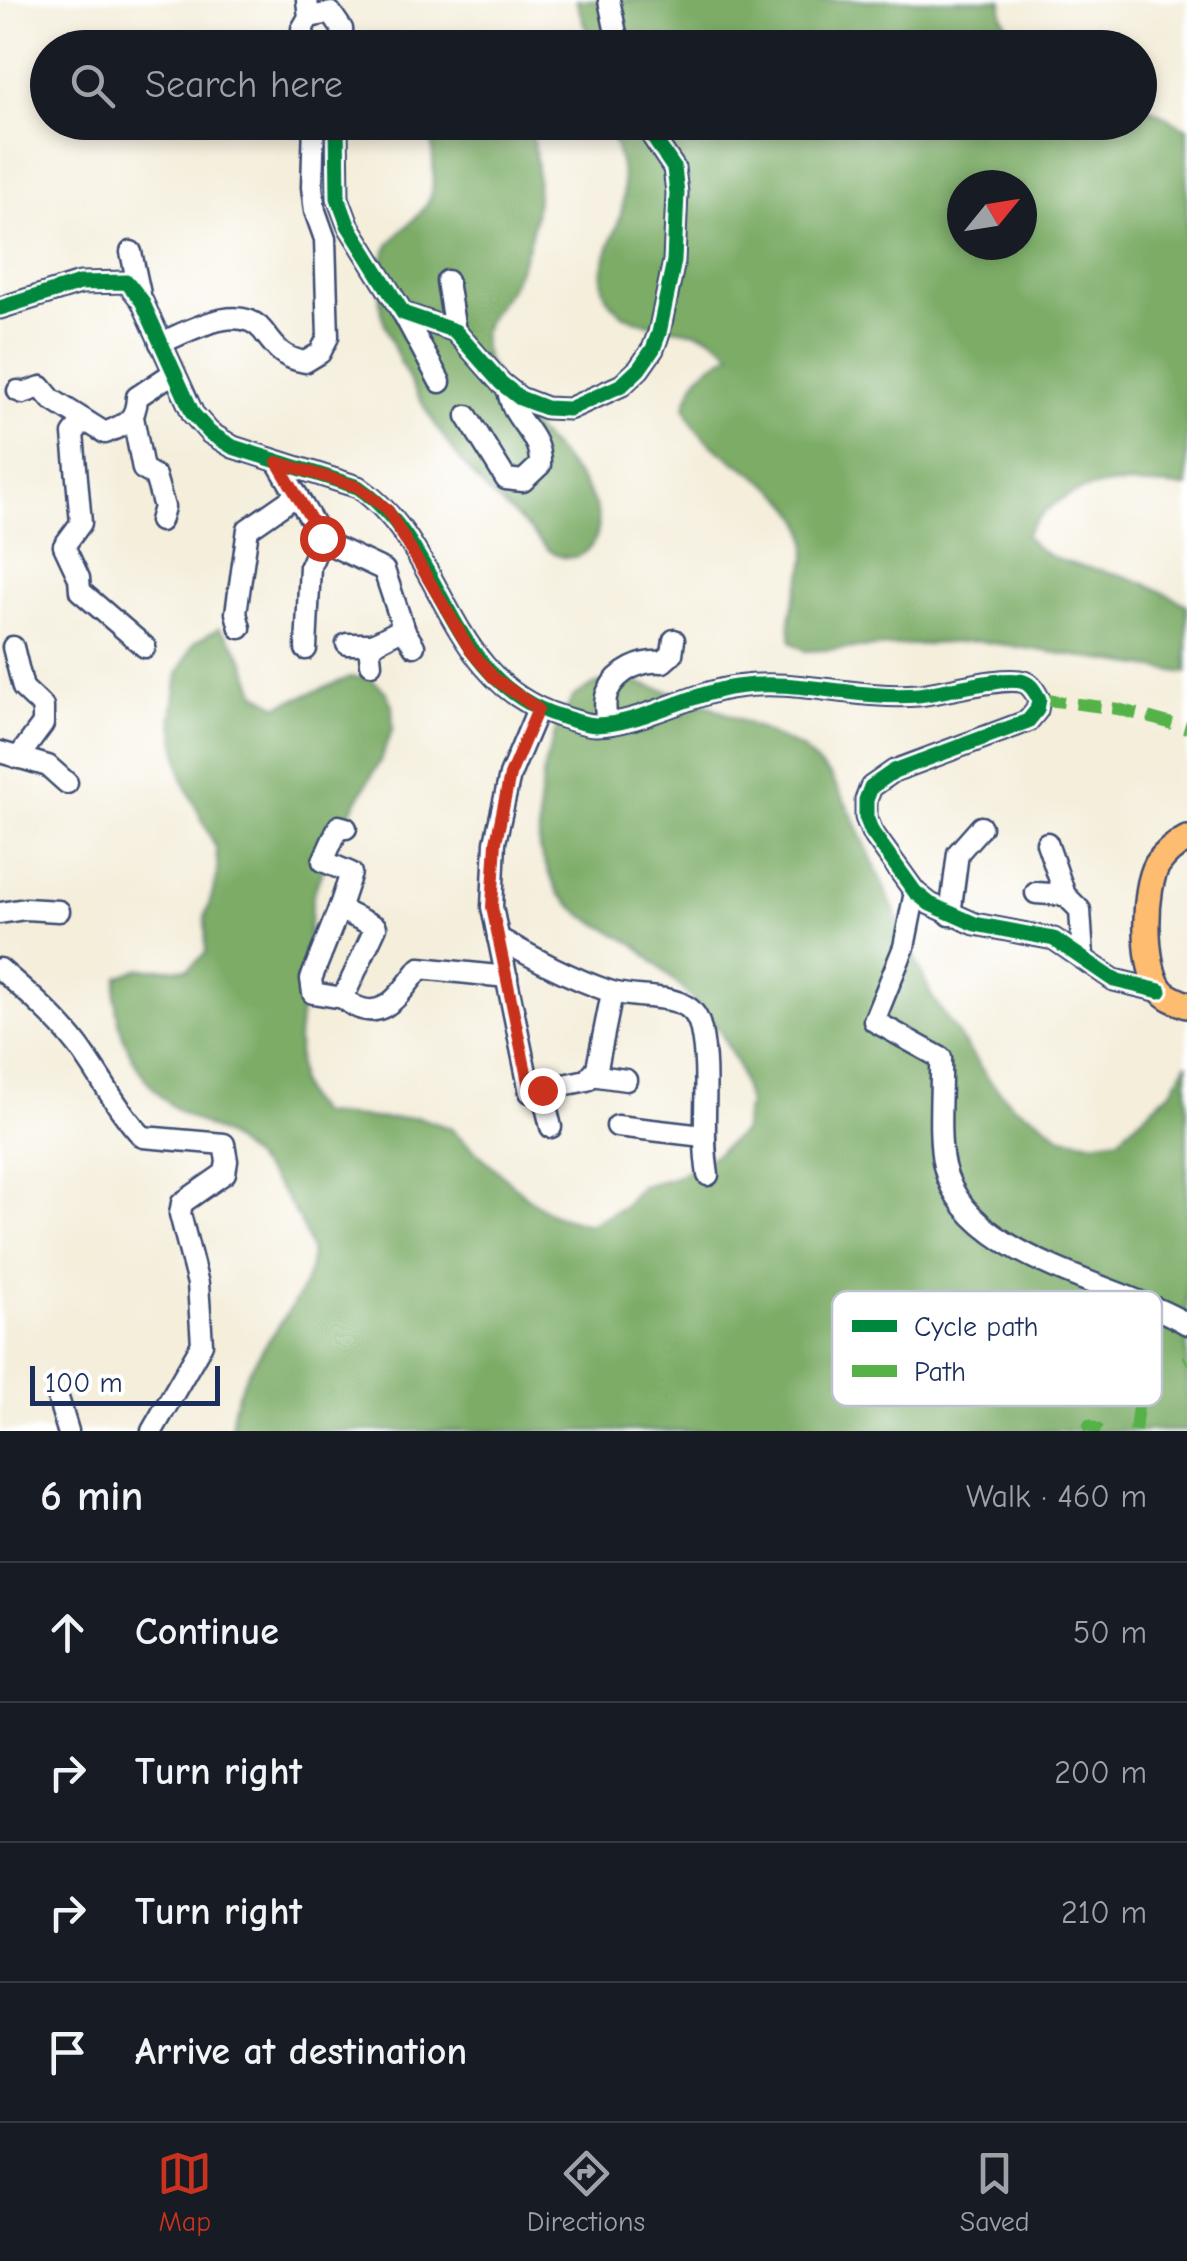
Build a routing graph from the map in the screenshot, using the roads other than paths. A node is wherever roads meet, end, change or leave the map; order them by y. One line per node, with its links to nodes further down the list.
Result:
1 (608, 0): 4 (street)
2 (308, 8): 3 (street)
3 (342, 30)
4 (614, 30)
5 (313, 140): 14 (street)
6 (338, 140): 12 (street)
7 (655, 140): 17 (street)
8 (132, 252): 10 (street)
9 (447, 280): 13 (street)
10 (142, 300): 11 (street); 14 (street)
11 (0, 308)
12 (403, 313): 13 (street); 16 (street)
13 (455, 331): 17 (street)
14 (160, 342): 15 (street)
15 (173, 373): 20 (street); 22 (street)
16 (440, 382)
17 (514, 386): 19 (street)
18 (18, 391): 21 (street)
19 (467, 416)
20 (134, 418): 21 (street); 24 (street)
21 (84, 420): 30 (street)
22 (277, 462): 23 (street); 32 (street)
23 (297, 495): 25 (street); 26 (street)
24 (167, 511)
25 (322, 538): 28 (street); 31 (street)
26 (240, 628)
27 (674, 640): 33 (street)
28 (347, 644)
29 (12, 647): 34 (street)
30 (145, 647)
31 (306, 650)
32 (538, 709): 33 (street); 47 (street)
33 (608, 724): 40 (street)
34 (9, 755): 35 (street)
35 (67, 782)
36 (981, 827): 46 (street)
37 (346, 828): 43 (street)
38 (1187, 840): 51 (main road)
39 (1047, 843): 42 (street)
40 (915, 892): 46 (street); 62 (street)
41 (1036, 892): 42 (street)
42 (1065, 895): 48 (street)
43 (339, 909): 53 (street); 53 (street)
44 (59, 911): 45 (street)
45 (0, 914)
46 (950, 915): 48 (street)
47 (498, 938): 50 (street); 52 (street)
48 (1083, 957): 51 (street)
49 (0, 968): 67 (street)
50 (506, 978): 53 (street); 57 (street)
51 (1160, 991): 54 (main road)
52 (612, 992): 55 (street); 60 (street)
53 (343, 998)
54 (1187, 1004)
55 (591, 1075): 56 (street); 57 (street)
56 (626, 1080)
57 (542, 1090): 59 (street)
58 (617, 1126): 60 (street)
59 (551, 1127)
60 (703, 1136): 61 (street)
61 (708, 1175)
62 (1116, 1291)
63 (1162, 1312): 64 (street)
64 (1187, 1324)
65 (60, 1401): 66 (street)
66 (68, 1431)
67 (152, 1431)

